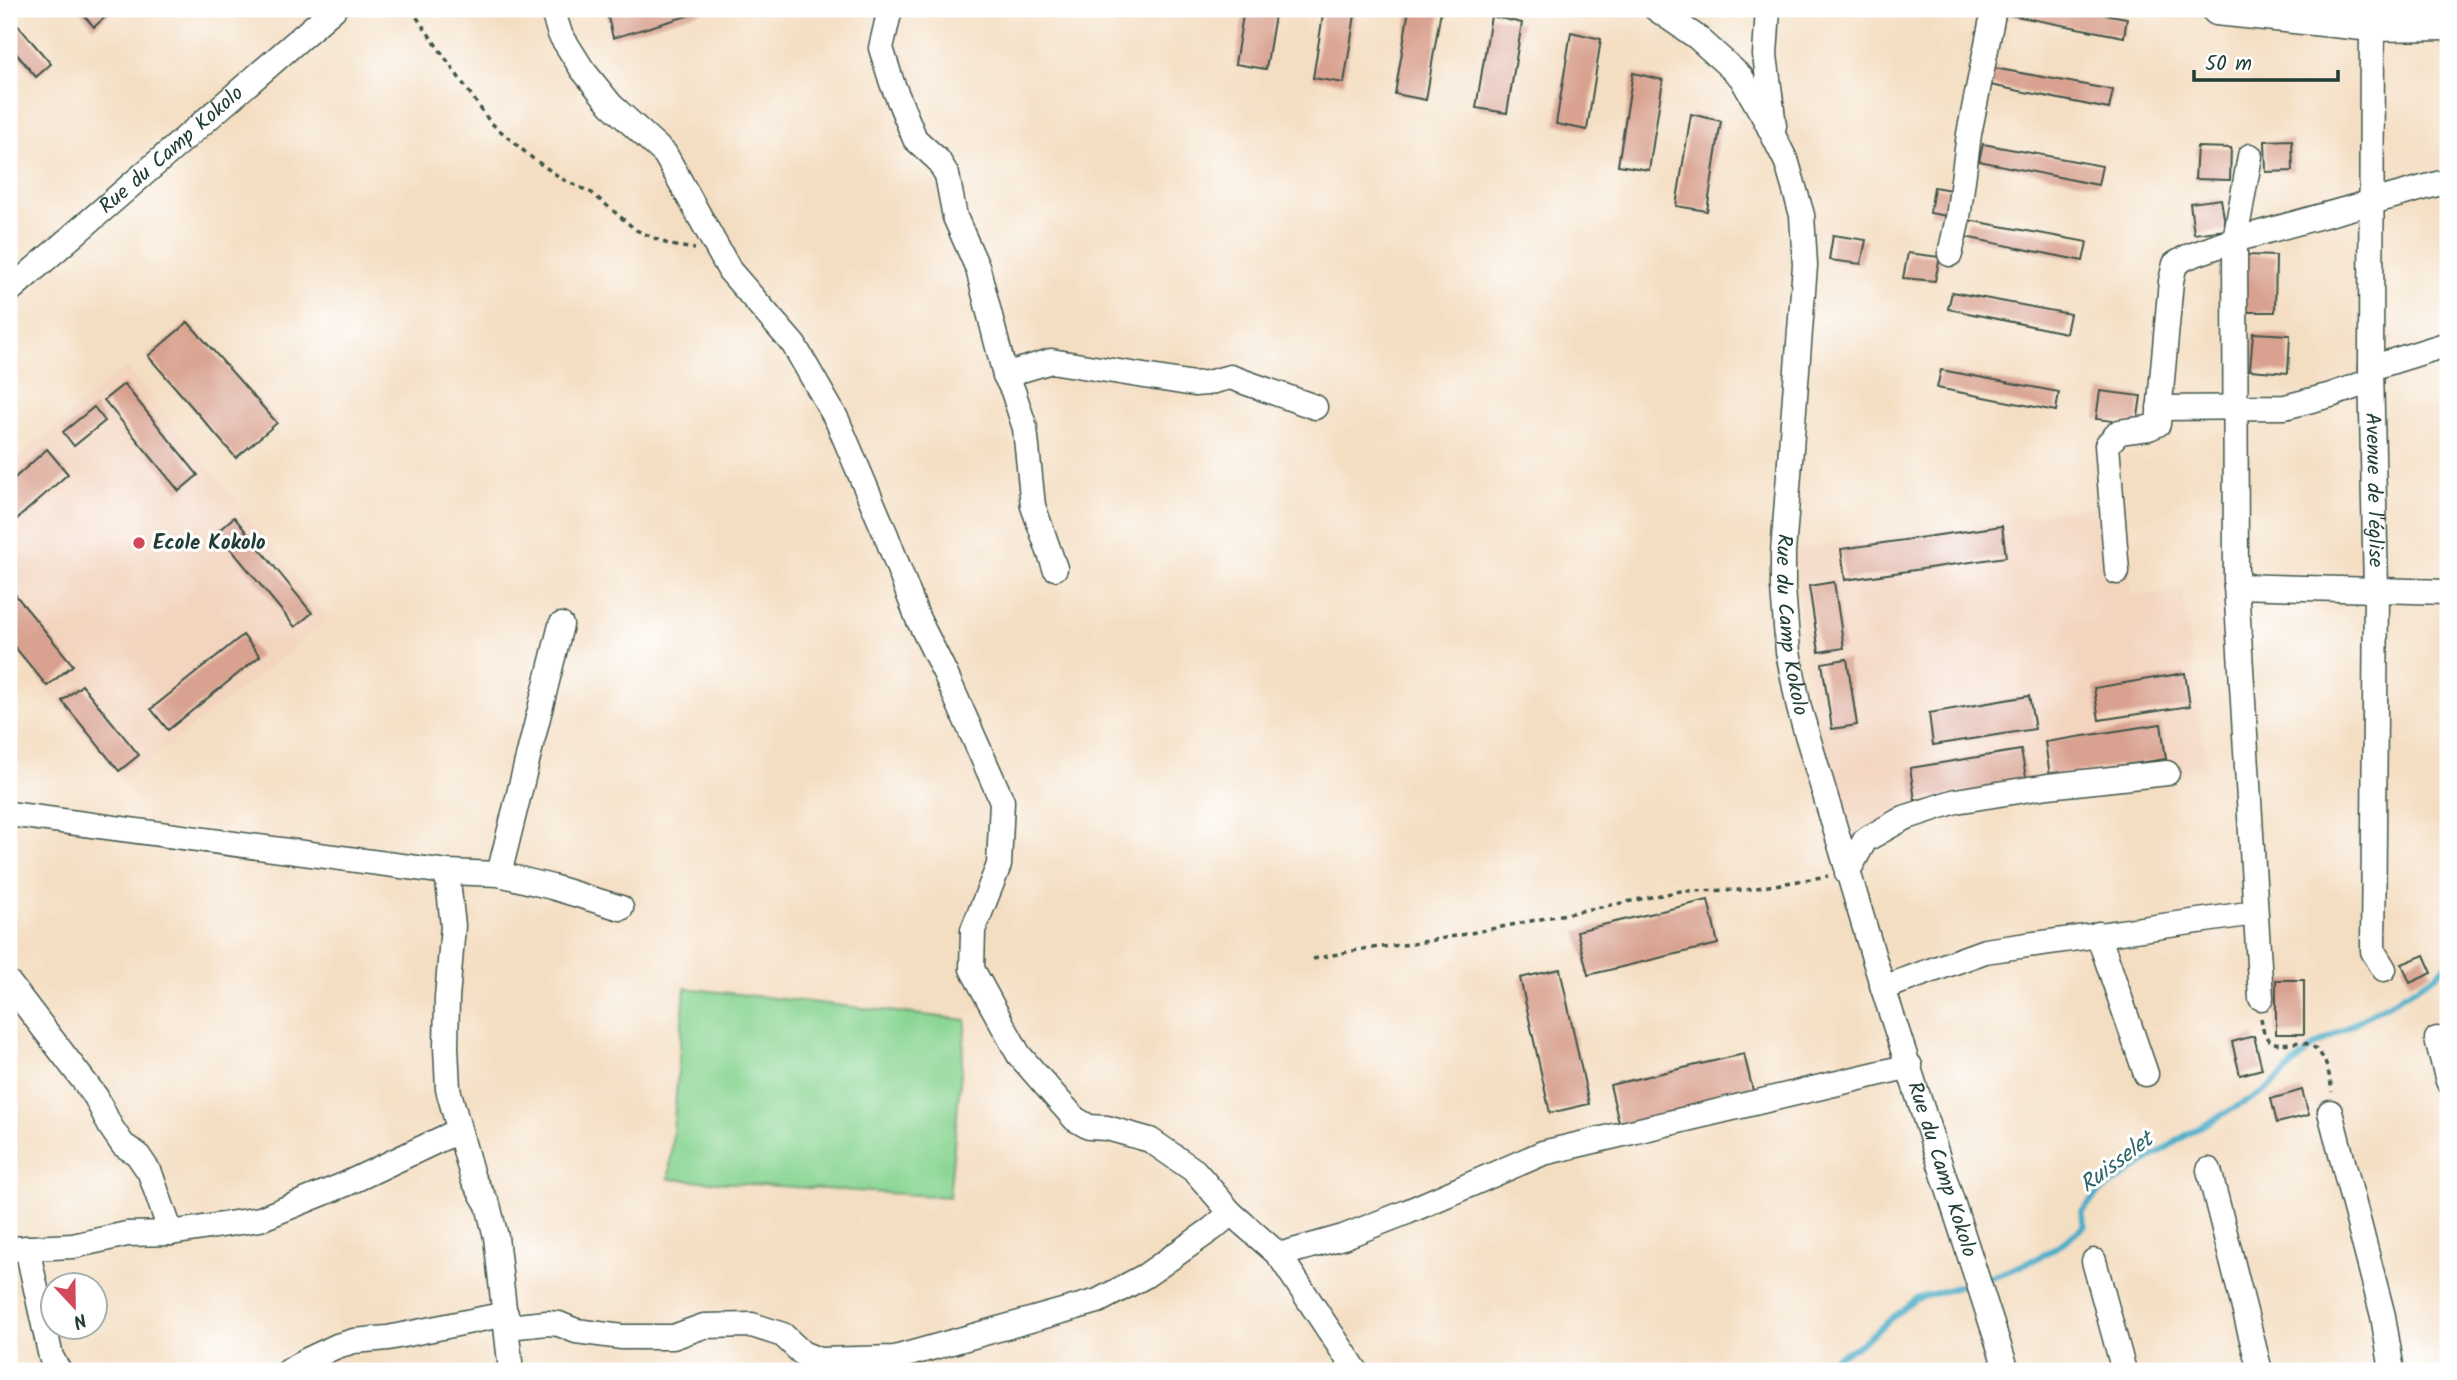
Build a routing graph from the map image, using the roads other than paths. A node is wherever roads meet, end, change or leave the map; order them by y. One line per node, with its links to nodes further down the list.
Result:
1 (334, 9): 16 (street, Rue du Camp Kokolo)
2 (552, 9): 48 (street)
3 (890, 9): 19 (street)
4 (1656, 9): 10 (street, Rue du Camp Kokolo)
5 (1768, 9): 10 (street)
6 (1994, 9): 15 (street)
7 (2214, 11): 8 (street)
8 (2372, 19): 9 (street); 13 (street, Avenue de l'église)
9 (2448, 28)
10 (1776, 141): 32 (street, Rue du Camp Kokolo)
11 (2250, 156): 14 (street)
12 (2448, 180): 13 (street)
13 (2371, 201): 14 (street); 18 (street, Avenue de l'église)
14 (2235, 240): 20 (street); 22 (street)
15 (1950, 254)
16 (9, 291)
17 (2448, 344): 18 (street)
18 (2371, 374): 20 (street); 26 (street, Avenue de l'église)
19 (1005, 375): 21 (street); 23 (street)
20 (2236, 406): 22 (street); 25 (street)
21 (1315, 407)
22 (2159, 408): 24 (street)
23 (1055, 568)
24 (2118, 572)
25 (2236, 586): 26 (street); 35 (street)
26 (2376, 589): 27 (street); 37 (street, Avenue de l'église)
27 (2448, 592)
28 (561, 625): 33 (street)
29 (2166, 774): 32 (street)
30 (9, 814): 31 (street)
31 (447, 873): 33 (street); 46 (street)
32 (1847, 873): 39 (street, Rue du Camp Kokolo)
33 (499, 874): 34 (street)
34 (621, 908)
35 (2255, 913): 36 (street); 40 (street)
36 (2098, 934): 39 (street); 43 (street)
37 (2384, 969)
38 (9, 983): 49 (street)
39 (1883, 988): 42 (street, Rue du Camp Kokolo)
40 (2261, 998)
41 (2437, 1039): 44 (street)
42 (1910, 1066): 51 (street); 55 (street, Rue du Camp Kokolo)
43 (2146, 1074)
44 (2448, 1080)
45 (2330, 1112): 61 (street)
46 (458, 1131): 49 (street); 53 (street)
47 (2209, 1170): 60 (street)
48 (1231, 1213): 51 (street); 53 (street)
49 (171, 1233): 50 (street)
50 (18, 1249): 56 (street)
51 (1279, 1255): 54 (street)
52 (2094, 1261): 59 (street)
53 (506, 1320): 57 (street); 58 (street)
54 (1347, 1369)
55 (2007, 1370)
56 (59, 1371)
57 (289, 1371)
58 (511, 1371)
59 (2124, 1371)
60 (2260, 1371)
61 (2392, 1371)

